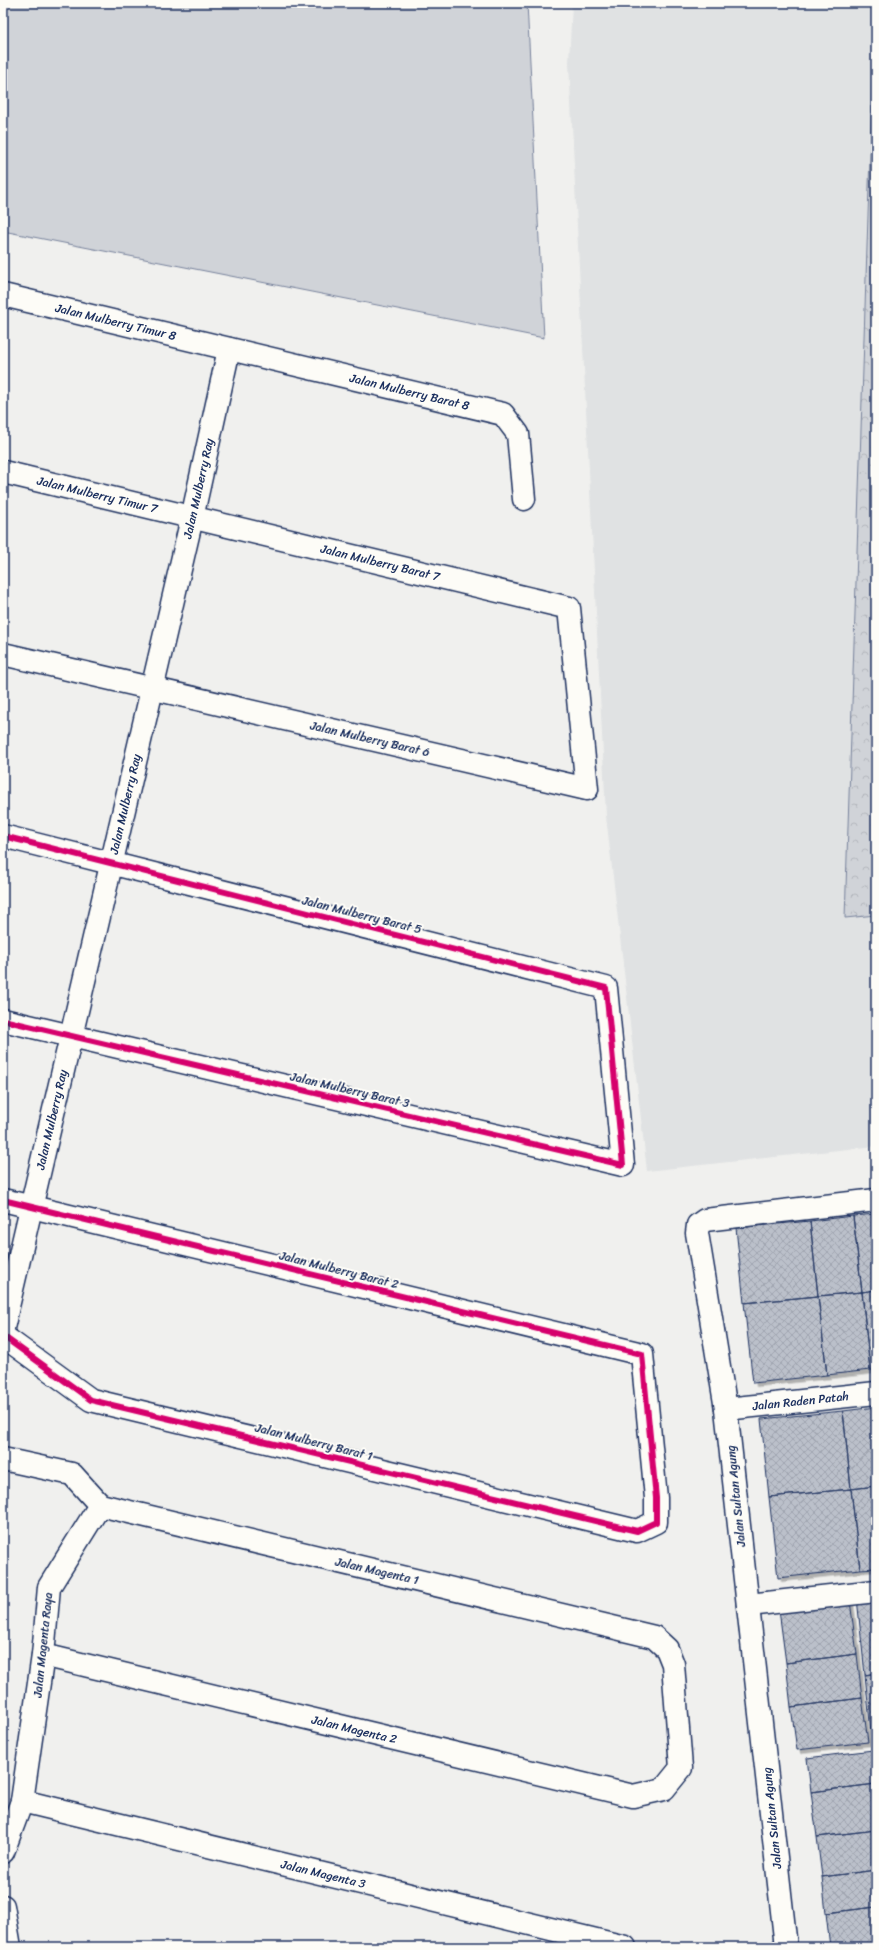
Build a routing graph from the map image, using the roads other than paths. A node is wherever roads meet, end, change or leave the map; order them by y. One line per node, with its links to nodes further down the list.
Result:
1 (3, 295): 2 (street, Jalan Mulberry Timur 8)
2 (229, 349): 4 (street, Jalan Mulberry Barat 8); 5 (street, Jalan Mulberry Ray)
3 (3, 472): 5 (street, Jalan Mulberry Timur 7)
4 (524, 499)
5 (192, 518): 7 (street, Jalan Mulberry Ray); 8 (street, Jalan Mulberry Barat 7)
6 (3, 654): 7 (street, Jalan Mulberry Barat 6)
7 (153, 689): 8 (street, Jalan Mulberry Barat 6); 10 (street, Jalan Mulberry Ray)
8 (587, 789)
9 (3, 836): 10 (street, Jalan Mulberry Barat 5)
10 (112, 864): 12 (street, Jalan Mulberry Ray); 13 (street, Jalan Mulberry Barat 5)
11 (3, 1020): 12 (street, Jalan Mulberry Barat 3)
12 (71, 1036): 13 (street, Jalan Mulberry Barat 3); 16 (street, Jalan Mulberry Ray)
13 (624, 1165)
14 (3, 1200): 16 (street, Jalan Mulberry Barat 2)
15 (876, 1200): 20 (street, Jalan Sultan Agung)
16 (31, 1207): 17 (street, Jalan Mulberry Ray); 23 (street, Jalan Mulberry Barat 2)
17 (3, 1328)
18 (3, 1336): 23 (street, Jalan Mulberry Barat 1)
19 (876, 1393): 20 (street, Jalan Raden Patah)
20 (726, 1409): 25 (street, Jalan Sultan Agung)
21 (3, 1459): 22 (street)
22 (100, 1505): 26 (street, Jalan Magenta Raya); 27 (street, Jalan Magenta 1)
23 (637, 1531)
24 (876, 1590): 25 (street)
25 (748, 1605): 33 (street, Jalan Sultan Agung)
26 (43, 1655): 27 (street, Jalan Magenta 2); 28 (street, Jalan Magenta Raya)
27 (664, 1789)
28 (22, 1801): 29 (street, Jalan Magenta Raya); 32 (street, Jalan Magenta 3)
29 (3, 1852)
30 (3, 1906): 31 (street)
31 (10, 1947)
32 (625, 1947)
33 (786, 1947)

